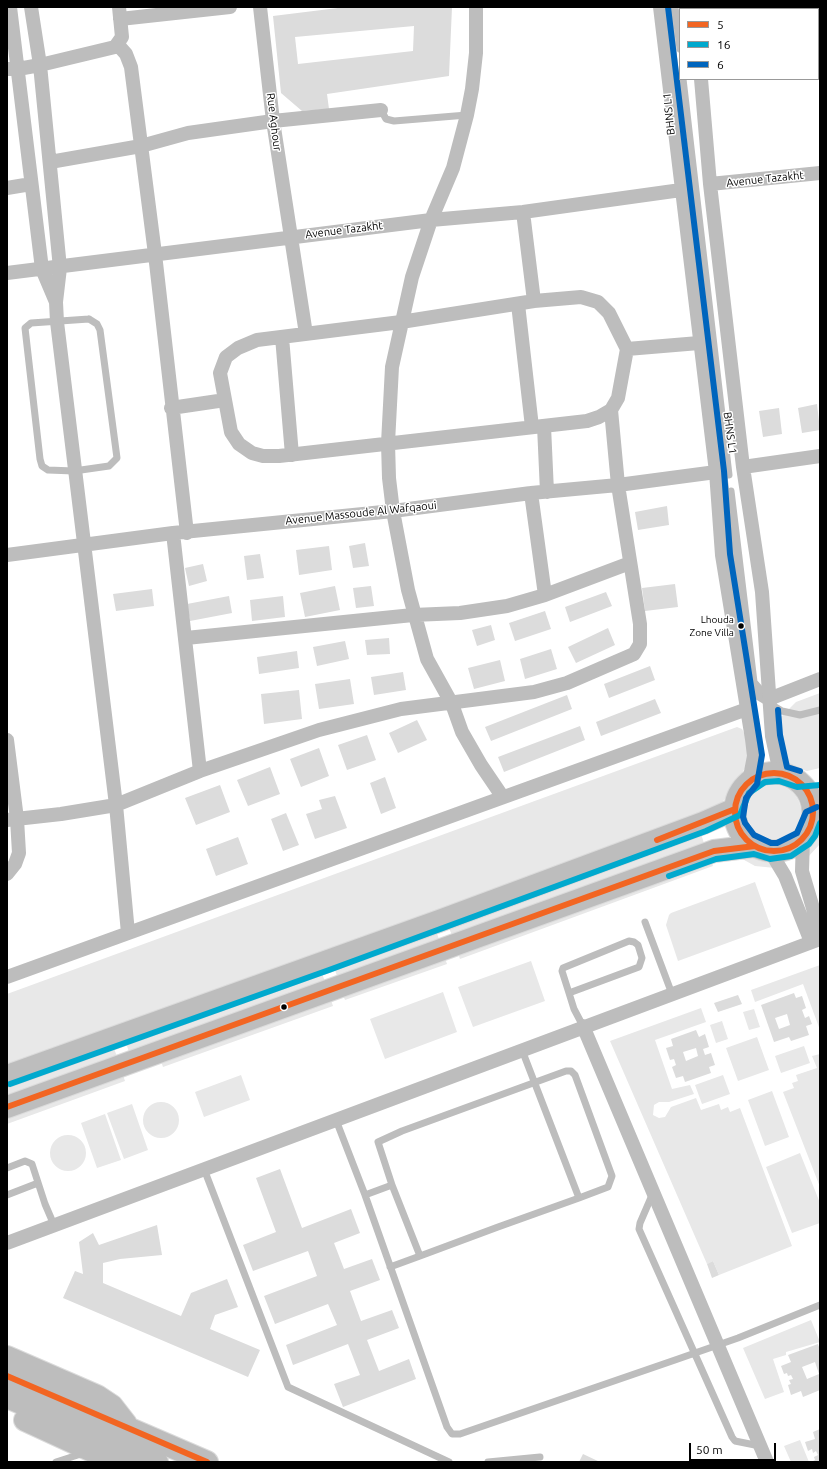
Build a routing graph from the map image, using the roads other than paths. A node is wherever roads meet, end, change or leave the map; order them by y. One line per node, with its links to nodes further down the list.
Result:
1 (10, 7): 13 (street)
2 (31, 7): 12 (street)
3 (230, 7): 9 (street)
4 (260, 7): 18 (street, Rue Aghour)
5 (476, 7): 17 (street)
6 (660, 7): 25 (street)
7 (668, 7): 64 (lane, BHNS L1)
8 (675, 7): 10 (lane)
9 (119, 13): 11 (street)
10 (679, 41)
11 (118, 45): 12 (street); 19 (street)
12 (40, 65): 13 (street); 20 (street)
13 (12, 69): 22 (street)
14 (683, 80): 64 (lane, BHNS L1)
15 (701, 80): 23 (street)
16 (381, 110): 17 (lane); 18 (street)
17 (467, 115): 27 (street)
18 (274, 121): 19 (street); 28 (street, Rue Aghour)
19 (141, 146): 20 (street); 29 (street)
20 (50, 162): 30 (street)
21 (820, 173): 23 (street, Avenue Tazakht)
22 (31, 184): 24 (street); 31 (street)
23 (710, 184): 49 (street)
24 (7, 188)
25 (680, 190): 26 (street, Avenue Tazakht); 40 (street)
26 (523, 212): 27 (street, Avenue Tazakht); 33 (street)
27 (431, 220): 28 (street, Avenue Tazakht); 37 (street)
28 (290, 237): 29 (street, Avenue Tazakht); 38 (street, Rue Aghour)
29 (155, 254): 30 (street, Avenue Tazakht); 43 (street)
30 (60, 268): 31 (street, Avenue Tazakht); 34 (street)
31 (42, 269): 32 (street, Avenue Tazakht); 34 (street)
32 (7, 273)
33 (534, 301): 35 (street); 41 (street)
34 (56, 302): 36 (street)
35 (518, 304): 37 (street); 45 (street)
36 (57, 322): 50 (street); 50 (lane); 50 (lane)
37 (401, 322): 38 (street); 46 (street)
38 (306, 334): 39 (street)
39 (282, 337): 42 (street); 47 (street)
40 (699, 343): 41 (street); 51 (street)
41 (627, 349): 44 (street)
42 (225, 400): 43 (street); 47 (street)
43 (171, 408): 56 (street)
44 (611, 410): 45 (street); 52 (street)
45 (538, 427): 46 (street); 53 (street)
46 (388, 443): 47 (street); 55 (street)
47 (292, 454)
48 (820, 456): 49 (street)
49 (743, 467): 64 (street)
50 (74, 471): 57 (street)
51 (716, 472): 52 (street, Avenue Massoude Al Wafqaoui); 66 (street)
52 (618, 485): 53 (street, Avenue Massoude Al Wafqaoui); 59 (street)
53 (548, 492): 54 (street, Avenue Massoude Al Wafqaoui)
54 (531, 493): 55 (street, Avenue Massoude Al Wafqaoui); 60 (street)
55 (393, 511): 56 (street, Avenue Massoude Al Wafqaoui); 61 (street)
56 (180, 533): 57 (street, Avenue Massoude Al Wafqaoui); 62 (street)
57 (84, 546): 58 (street, Avenue Massoude Al Wafqaoui); 74 (street)
58 (7, 555)
59 (630, 563): 60 (street); 65 (street)
60 (545, 595): 61 (street)
61 (413, 615): 62 (street); 65 (street)
62 (186, 638): 69 (street)
63 (820, 679): 64 (street)
64 (770, 702): 67 (lane, BHNS L1); 70 (street)
65 (452, 704): 69 (street); 73 (street)
66 (747, 709): 72 (street); 73 (street)
67 (820, 709)
68 (7, 740): 77 (street)
69 (200, 771): 74 (street)
70 (789, 776): 71 (main road); 72 (main road); 76 (main road)
71 (820, 777)
72 (748, 782): 75 (main road)
73 (502, 796): 82 (street)
74 (116, 805): 77 (street); 82 (street)
75 (735, 809): 79 (main road); 89 (main road)
76 (817, 815): 78 (main road)
77 (12, 819): 80 (street)
78 (803, 838): 79 (main road); 83 (street)
79 (762, 848): 83 (street); 91 (main road)
80 (7, 874)
81 (644, 922): 86 (lane)
82 (128, 933): 84 (street)
83 (817, 937): 86 (street)
84 (7, 976)
85 (569, 993): 85 (lane); 87 (lane)
86 (672, 994): 87 (street)
87 (583, 1026): 88 (street); 97 (street)
88 (522, 1050): 90 (lane); 92 (street)
89 (7, 1076)
90 (534, 1083): 96 (lane); 100 (lane); 100 (lane)
91 (7, 1107)
92 (336, 1120): 94 (street); 99 (lane)
93 (7, 1168): 95 (lane)
94 (204, 1169): 101 (street); 120 (lane)
95 (38, 1183): 98 (lane); 101 (lane)
96 (392, 1185): 99 (lane); 103 (lane)
97 (653, 1193): 106 (street); 107 (lane)
98 (7, 1194)
99 (365, 1195): 104 (lane)
100 (579, 1198): 103 (lane)
101 (54, 1225): 102 (street)
102 (7, 1243)
103 (420, 1256): 104 (lane)
104 (390, 1267): 107 (lane)
105 (820, 1306): 106 (lane)
106 (718, 1345): 107 (lane); 113 (street)
107 (694, 1353): 113 (lane)
108 (7, 1357): 112 (main road)
109 (7, 1376): 112 (main road)
110 (7, 1397): 118 (main road)
111 (7, 1412): 114 (main road)
112 (129, 1428): 119 (main road)
113 (760, 1446): 122 (street)
114 (95, 1452): 116 (lane); 117 (main road)
115 (540, 1458): 121 (lane)
116 (56, 1462)
117 (116, 1462)
118 (157, 1462)
119 (207, 1462)
120 (449, 1462)
121 (488, 1462)
122 (767, 1462)

